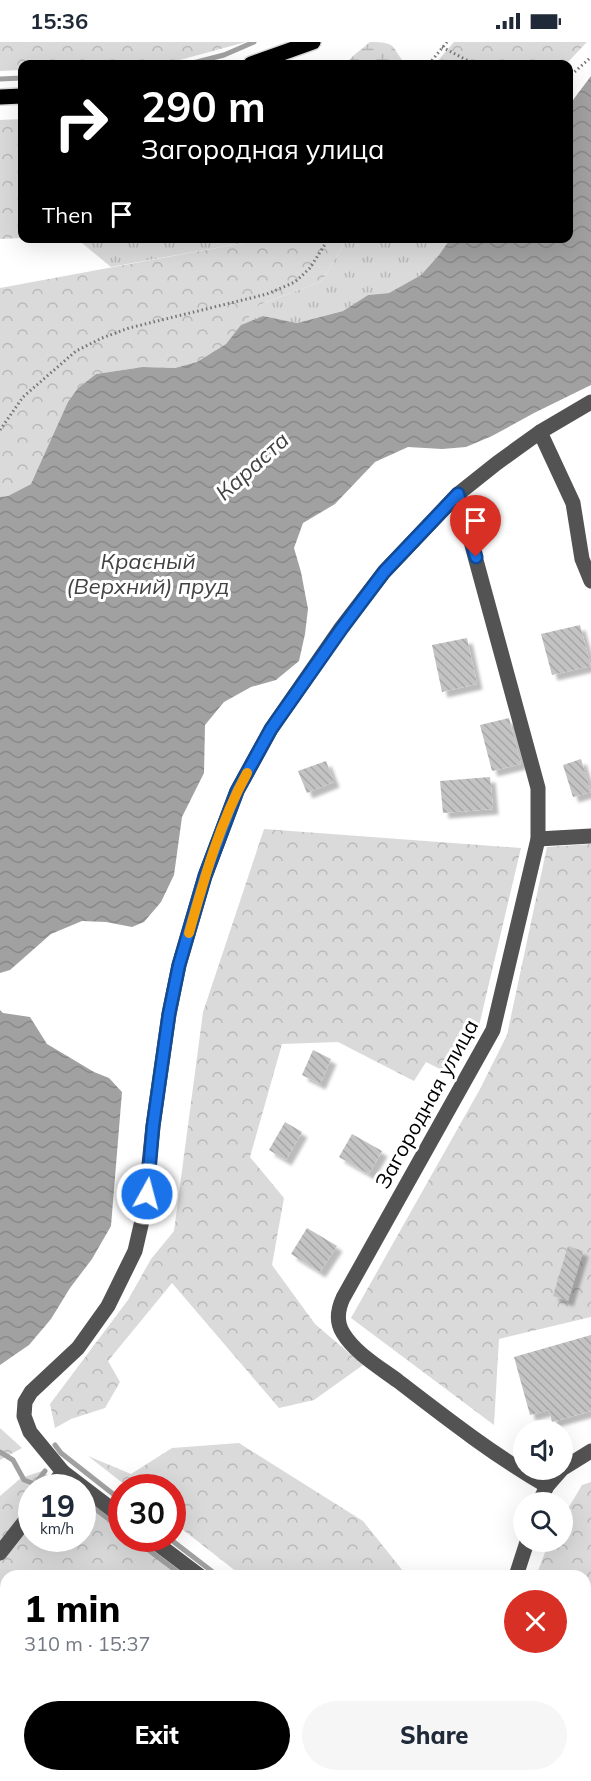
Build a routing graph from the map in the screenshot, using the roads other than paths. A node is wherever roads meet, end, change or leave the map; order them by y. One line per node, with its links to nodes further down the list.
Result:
1 (313, 42): 2 (main road)
2 (262, 60)
3 (18, 96): 4 (main road)
4 (0, 97)
5 (591, 402): 6 (street)
6 (540, 432): 7 (street); 8 (street)
7 (458, 494): 10 (street, Загородная улица); 13 (street)
8 (591, 580)
9 (591, 836): 10 (street)
10 (538, 839): 15 (street, Загородная улица)
11 (591, 1451): 12 (street)
12 (573, 1462)
13 (63, 1472): 17 (street)
14 (552, 1480): 15 (street)
15 (547, 1486): 16 (street)
16 (544, 1492)
17 (108, 1506)
18 (18, 1530): 21 (street)
19 (168, 1552): 22 (street)
20 (524, 1552): 23 (street)
21 (0, 1553)
22 (192, 1570)
23 (518, 1570)

